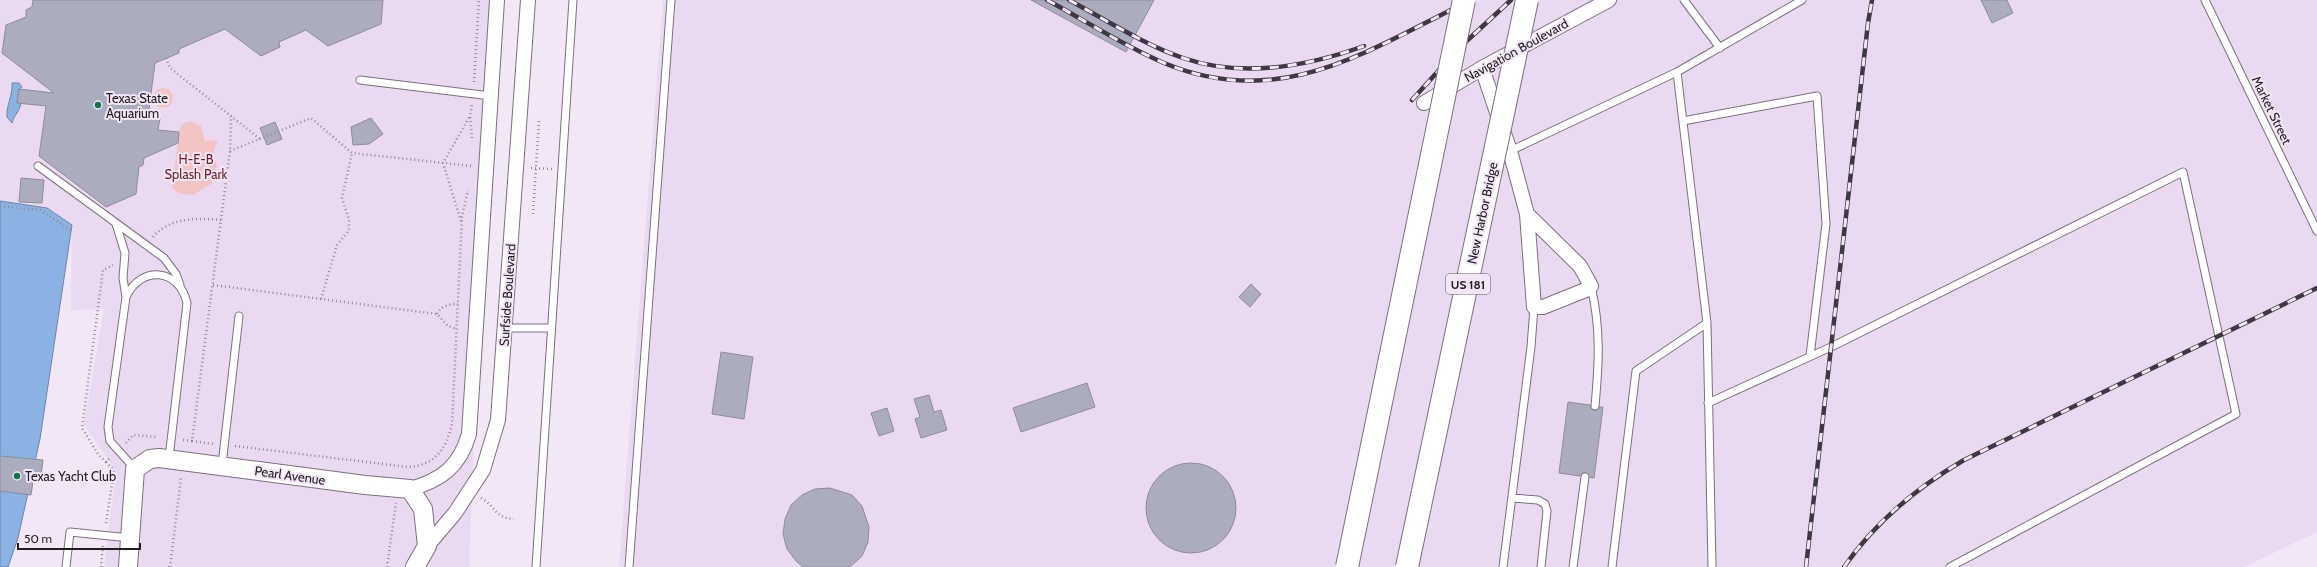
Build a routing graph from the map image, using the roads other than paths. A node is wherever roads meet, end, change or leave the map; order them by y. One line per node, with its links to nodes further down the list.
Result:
1 (497, 0): 15 (street)
2 (528, 0): 29 (street, Surfside Boulevard)
3 (573, 0): 30 (lane)
4 (671, 0): 46 (lane)
5 (1464, 0): 47 (highway, bridge)
6 (1527, 0): 48 (highway, New Harbor Bridge / US 181, bridge)
7 (1609, 0): 12 (street, Navigation Boulevard)
8 (1684, 0): 11 (lane)
9 (1802, 0): 11 (lane)
10 (2205, 0): 22 (lane, Market Street)
11 (1720, 48): 13 (lane)
12 (1482, 68): 16 (street, Navigation Boulevard); 18 (street)
13 (1678, 72): 17 (lane); 18 (lane)
14 (360, 80): 15 (lane)
15 (491, 96): 38 (street)
16 (1424, 103)
17 (1683, 121): 28 (lane); 31 (lane)
18 (1510, 152): 20 (street)
19 (38, 166): 21 (lane)
20 (1527, 214): 24 (street); 26 (street)
21 (116, 223): 23 (lane); 25 (lane)
22 (2317, 231)
23 (180, 285): 25 (lane); 34 (lane)
24 (1591, 286): 26 (street); 33 (lane)
25 (126, 297): 36 (lane)
26 (1534, 307): 39 (lane)
27 (239, 316): 35 (lane)
28 (1706, 323): 32 (lane); 52 (lane)
29 (505, 328): 30 (lane); 41 (street, Surfside Boulevard)
30 (550, 328): 45 (lane)
31 (1810, 356): 32 (lane); 54 (lane)
32 (1708, 403): 53 (lane)
33 (1595, 406)
34 (169, 458): 35 (street, Pearl Avenue); 36 (street, Pearl Avenue)
35 (222, 466): 38 (street, Pearl Avenue)
36 (135, 469): 40 (street)
37 (1585, 477): 51 (lane)
38 (410, 489): 41 (street)
39 (1512, 498): 49 (lane); 50 (lane)
40 (130, 538): 42 (lane); 43 (street)
41 (427, 546): 44 (street, Surfside Boulevard)
42 (66, 567)
43 (128, 567)
44 (415, 567)
45 (536, 567)
46 (629, 567)
47 (1347, 567)
48 (1407, 567)
49 (1503, 567)
50 (1541, 567)
51 (1573, 567)
52 (1612, 567)
53 (1712, 567)
54 (1950, 567)

